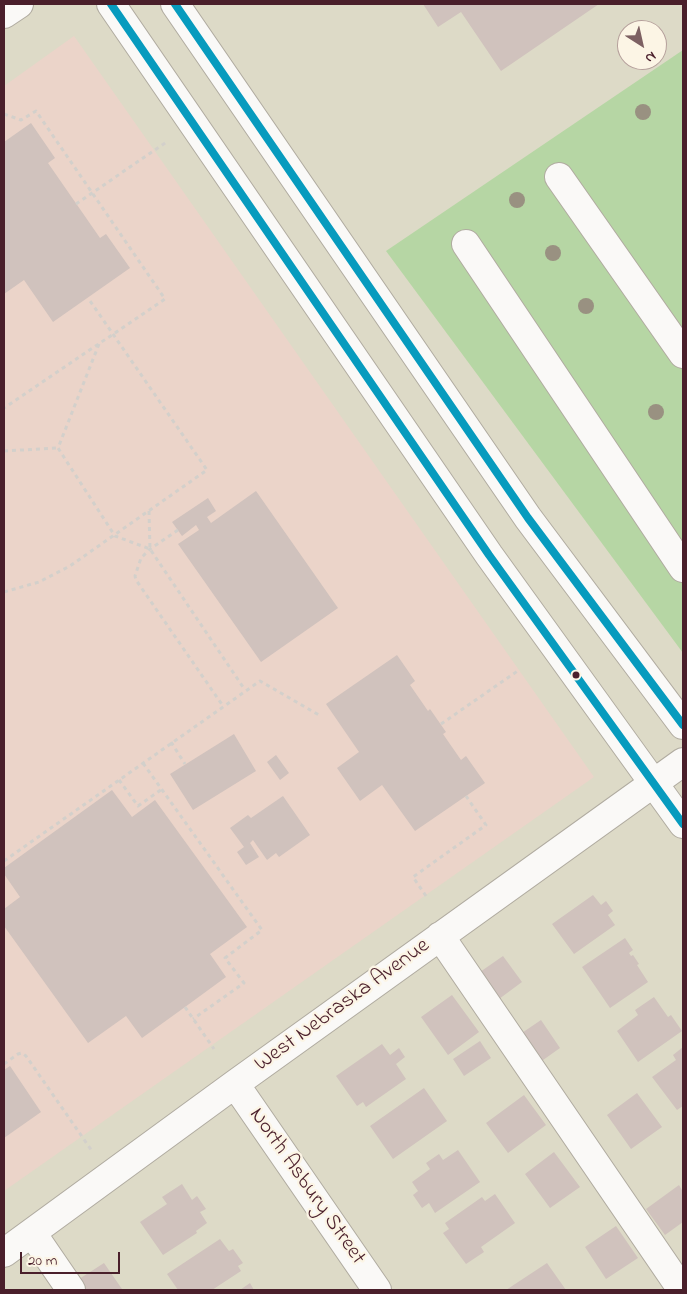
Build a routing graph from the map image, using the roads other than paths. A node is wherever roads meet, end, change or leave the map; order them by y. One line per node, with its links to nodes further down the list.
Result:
1 (19, 4): 4 (main road)
2 (111, 4): 11 (main road)
3 (175, 4): 9 (main road)
4 (4, 14)
5 (558, 177): 7 (main road)
6 (466, 244): 8 (main road)
7 (683, 354)
8 (683, 568)
9 (683, 725)
10 (683, 762): 11 (main road, West Nebraska Avenue)
11 (654, 782): 12 (main road); 13 (main road, West Nebraska Avenue)
12 (683, 824)
13 (440, 936): 14 (main road, West Nebraska Avenue); 19 (main road)
14 (236, 1084): 15 (main road, West Nebraska Avenue); 18 (main road, North Asbury Street)
15 (32, 1233): 16 (main road, West Nebraska Avenue); 17 (main road)
16 (4, 1253)
17 (71, 1290)
18 (377, 1290)
19 (682, 1290)

